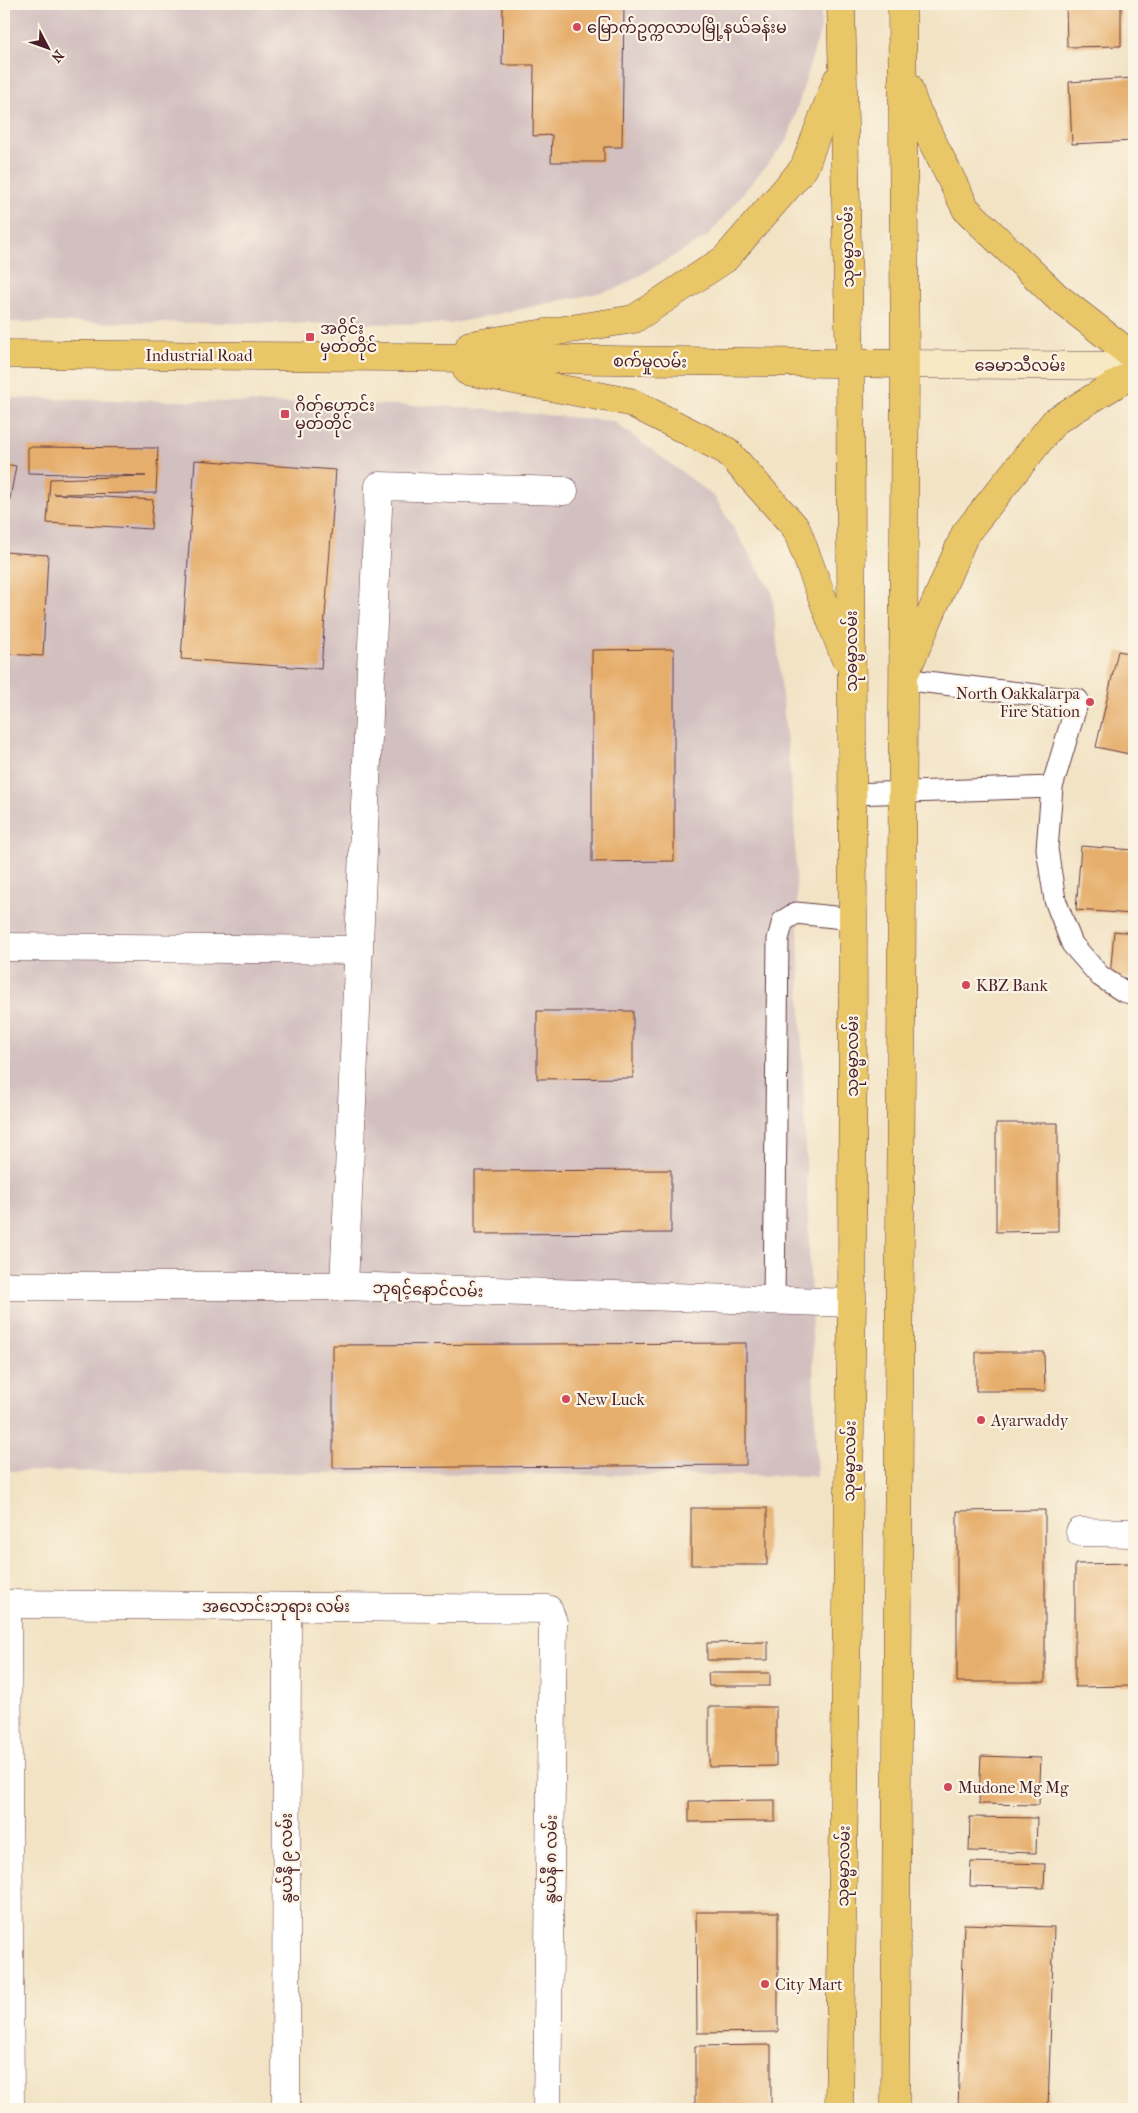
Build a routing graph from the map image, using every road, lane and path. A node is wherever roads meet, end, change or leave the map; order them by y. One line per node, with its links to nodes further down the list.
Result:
1 (841, 4): 3 (main road, သုဓမ္မာလမ်း)
2 (902, 4): 4 (main road)
3 (842, 67): 6 (main road); 8 (main road, သုဓမ္မာလမ်း)
4 (902, 68): 7 (main road); 9 (main road)
5 (4, 354): 6 (main road, Industrial Road)
6 (394, 356): 8 (main road, စက်မှုလမ်း); 13 (main road)
7 (1134, 357)
8 (850, 364): 9 (main road, စက်မှုလမ်း); 13 (main road, သုဓမ္မာလမ်း)
9 (905, 364): 10 (main road, ခေမာသီလမ်း); 14 (main road)
10 (1134, 366)
11 (1134, 373): 14 (main road)
12 (564, 491): 20 (street)
13 (851, 676): 17 (main road, သုဓမ္မာလမ်း)
14 (902, 679): 15 (lane); 16 (main road)
15 (1052, 787): 16 (lane); 21 (lane)
16 (901, 793): 17 (lane); 35 (main road)
17 (852, 794): 18 (main road, သုဓမ္မာလမ်း)
18 (853, 919): 24 (lane); 25 (main road, သုဓမ္မာလမ်း)
19 (4, 947): 20 (street)
20 (359, 950): 23 (street)
21 (1134, 994)
22 (4, 1286): 23 (street, ဘုရင့်နောင်လမ်း)
23 (344, 1286): 24 (street, ဘုရင့်နောင်လမ်း)
24 (774, 1300): 25 (street, ဘုရင့်နောင်လမ်း)
25 (852, 1303): 34 (main road, သုဓမ္မာလမ်း)
26 (1080, 1532): 27 (street)
27 (1134, 1532)
28 (5, 1604): 29 (street, အလောင်းဘုရား လမ်း); 31 (street)
29 (287, 1607): 30 (street, အလောင်းဘုရား လမ်း); 32 (street, နွယ်နီ ၉ လမ်း)
30 (548, 1609): 33 (street, နွယ်နီ ၈ လမ်း)
31 (10, 2109)
32 (286, 2109)
33 (546, 2109)
34 (839, 2109)
35 (895, 2109)

